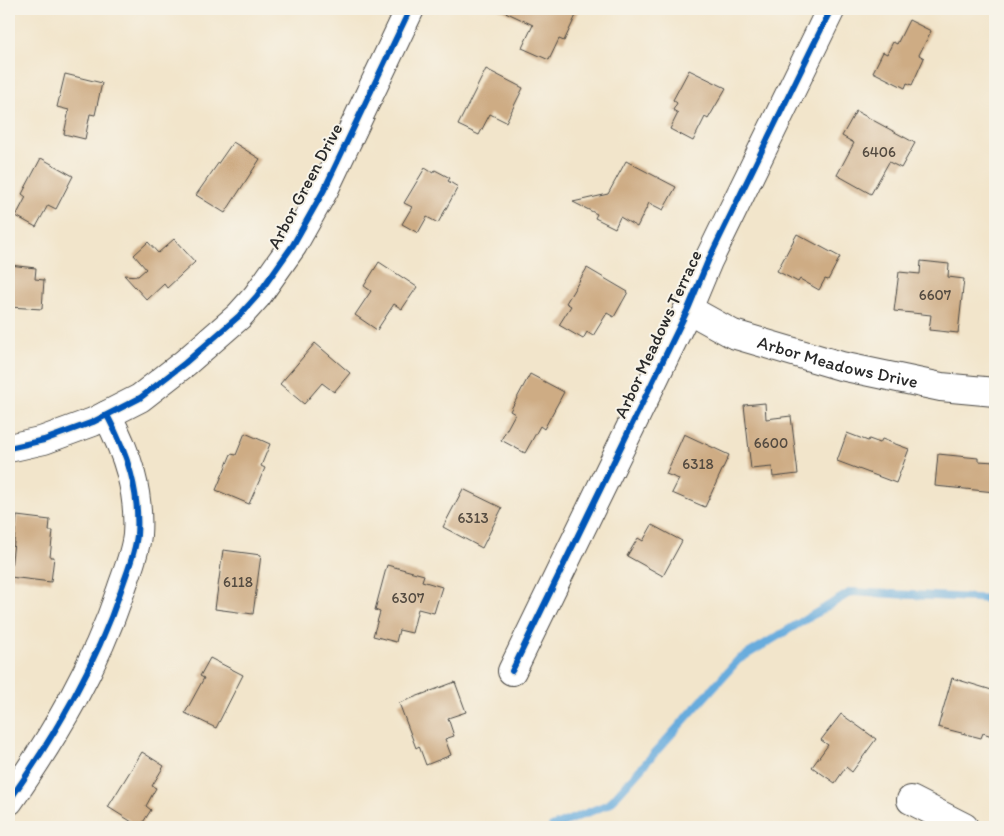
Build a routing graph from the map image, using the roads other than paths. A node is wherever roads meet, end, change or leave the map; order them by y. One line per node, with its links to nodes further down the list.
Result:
1 (410, 9): 5 (street, Arbor Green Drive)
2 (830, 9): 3 (street, Arbor Meadows Terrace)
3 (688, 309): 4 (street, Arbor Meadows Drive); 7 (street, Arbor Meadows Terrace)
4 (995, 392)
5 (107, 415): 6 (street, Arbor Green Drive); 9 (street)
6 (9, 448)
7 (512, 671)
8 (911, 800): 10 (street)
9 (9, 801)
10 (964, 827)

